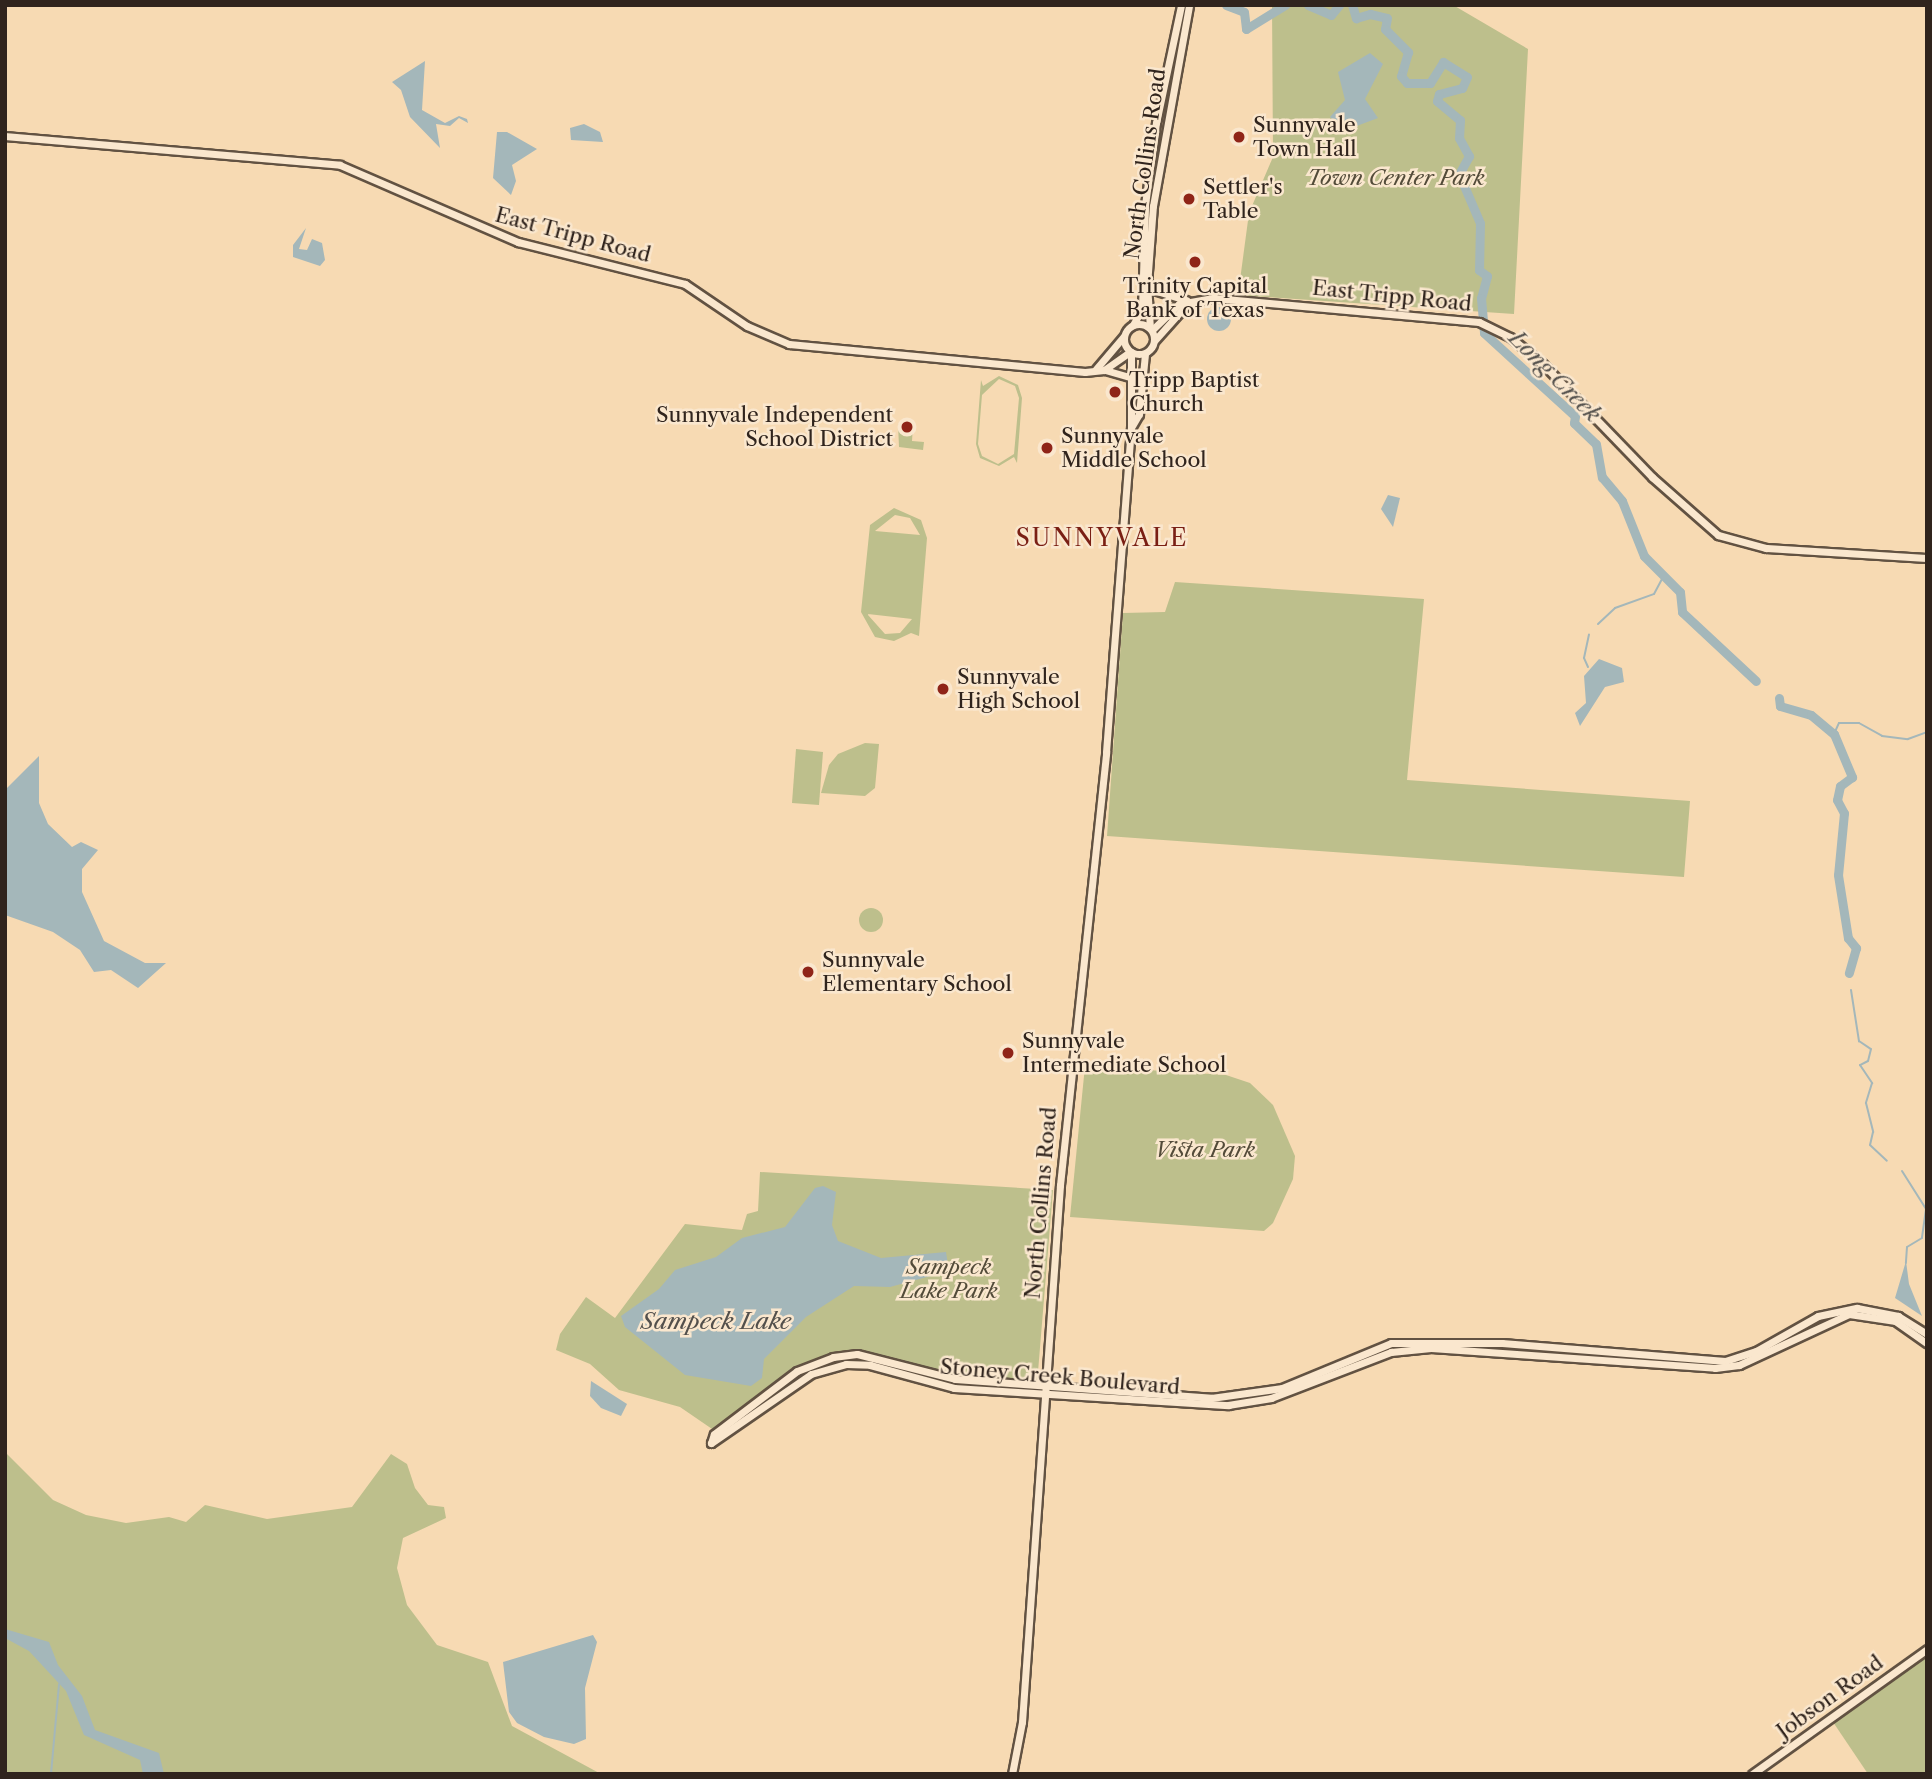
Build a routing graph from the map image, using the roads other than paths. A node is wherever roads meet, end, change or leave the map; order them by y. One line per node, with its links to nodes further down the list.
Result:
1 (1181, 5): 3 (street, North Collins Road)
2 (1189, 5): 3 (street, North Collins Road)
3 (1168, 83): 5 (street, North Collins Road)
4 (5, 136): 15 (street, East Tripp Road)
5 (1146, 238): 6 (street, North Collins Road); 8 (street, North Collins Road)
6 (1147, 288): 7 (street); 9 (street, North Collins Road)
7 (1190, 301): 9 (street); 11 (street); 18 (street, East Tripp Road)
8 (1133, 325): 9 (street); 10 (street)
9 (1151, 329): 11 (street)
10 (1124, 336): 12 (street); 15 (street)
11 (1155, 340): 13 (street)
12 (1131, 352): 13 (street); 14 (street, East Tripp Road); 16 (street, North Collins Road)
13 (1145, 354): 17 (street, North Collins Road)
14 (1104, 370): 15 (street, East Tripp Road); 16 (street)
15 (1085, 372)
16 (1133, 378): 17 (street, North Collins Road)
17 (1131, 427): 21 (street, North Collins Road)
18 (1927, 558)
19 (1927, 1334): 21 (street, Stoney Creek Boulevard)
20 (1927, 1343): 21 (street, Stoney Creek Boulevard)
21 (1042, 1390): 21 (street, Stoney Creek Boulevard); 23 (street, North Collins Road)
22 (1927, 1649): 24 (street, Jobson Road)
23 (1013, 1774)
24 (1752, 1774)

